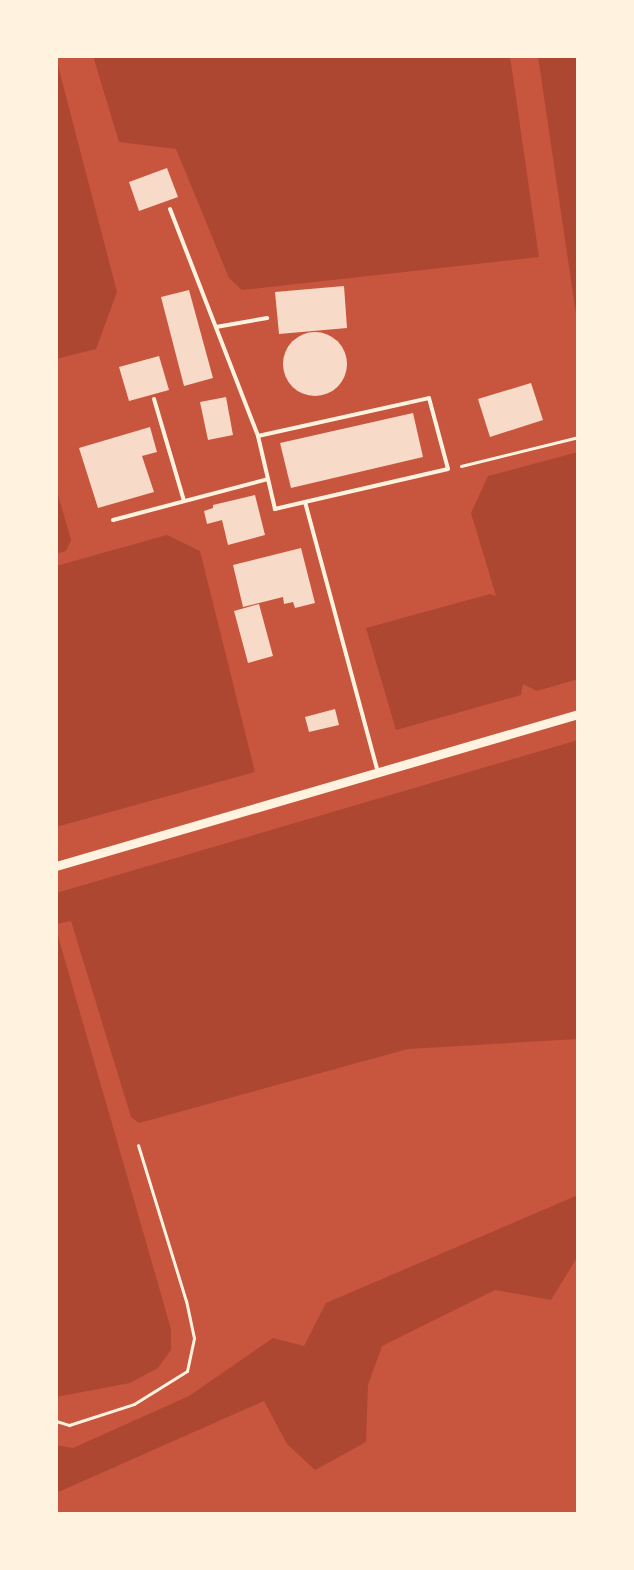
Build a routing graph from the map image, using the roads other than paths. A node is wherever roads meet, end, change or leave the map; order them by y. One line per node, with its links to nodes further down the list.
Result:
1 (170, 209): 3 (lane)
2 (267, 318): 3 (lane)
3 (216, 327): 5 (lane)
4 (154, 399): 7 (lane)
5 (258, 436): 6 (lane); 8 (lane)
6 (268, 478): 7 (lane); 8 (lane)
7 (184, 501): 9 (lane)
8 (305, 502): 11 (lane)
9 (113, 520)
10 (578, 714): 11 (street)
11 (378, 773): 12 (street)
12 (56, 866)

